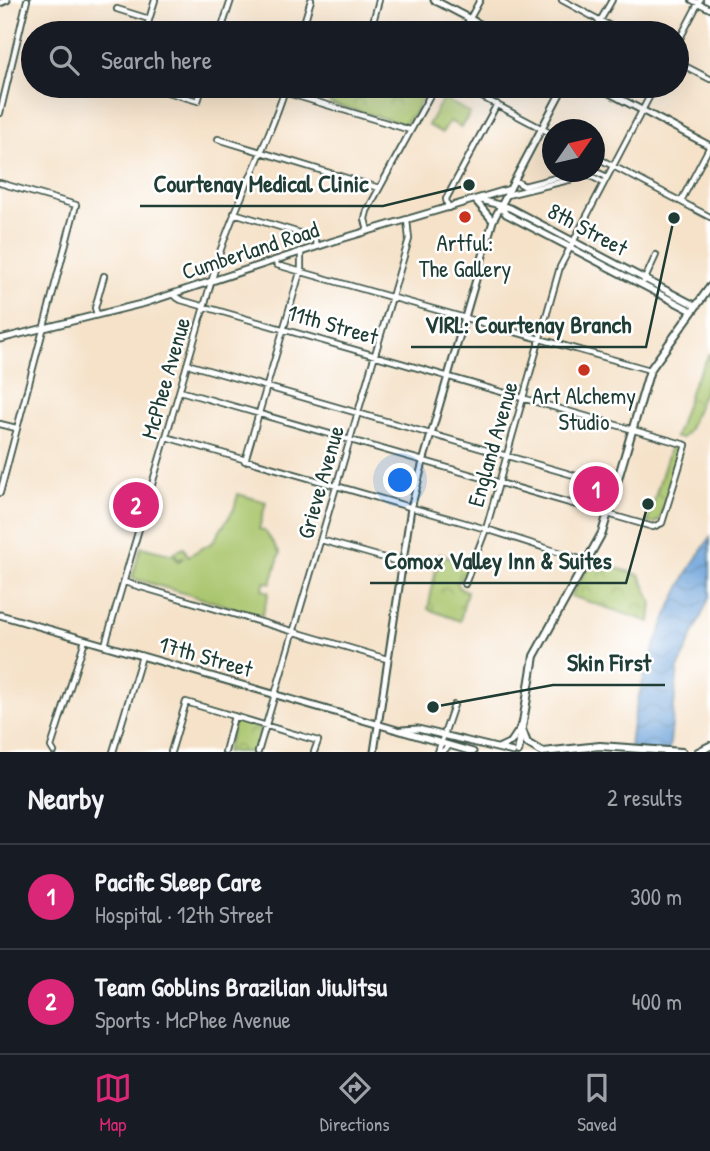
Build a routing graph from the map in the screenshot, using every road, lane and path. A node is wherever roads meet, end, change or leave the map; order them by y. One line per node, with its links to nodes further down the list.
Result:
1 (6, 0): 13 (street)
2 (27, 0): 18 (street)
3 (155, 0): 16 (street)
4 (231, 0): 19 (street)
5 (312, 0): 20 (street)
6 (379, 0): 21 (street)
7 (434, 0): 17 (street)
8 (480, 0): 17 (street)
9 (562, 0): 23 (street)
10 (612, 0): 23 (street)
11 (692, 0): 12 (street)
12 (699, 2): 15 (street); 24 (street)
13 (0, 3)
14 (117, 9): 16 (street)
15 (710, 9)
16 (149, 19)
17 (470, 19): 22 (street)
18 (22, 21)
19 (224, 21)
20 (305, 21)
21 (373, 21)
22 (474, 21)
23 (600, 21)
24 (689, 21)
25 (21, 25): 37 (street)
26 (689, 68): 27 (street)
27 (710, 79)
28 (282, 98): 43 (street, McPhee Avenue)
29 (312, 98): 40 (street)
30 (428, 98): 40 (street)
31 (487, 98): 35 (street)
32 (558, 98): 38 (street)
33 (619, 98): 36 (street)
34 (649, 98): 36 (street, England Avenue)
35 (497, 104): 39 (street); 55 (street)
36 (642, 110): 42 (street); 45 (street, England Avenue)
37 (0, 113)
38 (547, 119)
39 (542, 129): 46 (street)
40 (410, 130): 50 (street)
41 (218, 139): 43 (street)
42 (710, 146): 53 (street)
43 (262, 153): 50 (street); 56 (street, McPhee Avenue)
44 (605, 162): 45 (street)
45 (614, 166): 47 (street, England Avenue); 53 (street)
46 (514, 180): 48 (street); 51 (street)
47 (606, 180): 51 (street, Cumberland Road); 61 (street, England Avenue)
48 (542, 181)
49 (0, 183): 77 (street)
50 (379, 188): 60 (street)
51 (508, 192): 52 (street, Cumberland Road); 54 (street)
52 (479, 200): 54 (street, 8th Street); 55 (street, Cumberland Road); 59 (street)
53 (681, 201): 57 (street)
54 (500, 206): 59 (street); 61 (street, 8th Street)
55 (448, 209): 58 (street, Cumberland Road)
56 (234, 213): 62 (street); 68 (street, McPhee Avenue)
57 (710, 217)
58 (407, 220): 60 (street, Cumberland Road); 72 (street, Grieve Avenue)
59 (493, 221): 76 (street)
60 (368, 231): 62 (street, Cumberland Road)
61 (572, 244): 69 (street, 8th Street); 80 (street, England Avenue)
62 (318, 246): 63 (street, Cumberland Road)
63 (301, 251): 65 (street, Cumberland Road); 66 (street)
64 (656, 255): 69 (street)
65 (275, 260): 66 (street); 68 (street, Cumberland Road)
66 (301, 270): 72 (street); 78 (street)
67 (104, 276): 75 (street)
68 (212, 281): 71 (street, Cumberland Road); 73 (street, McPhee Avenue)
69 (644, 282): 74 (street, 8th Street)
70 (710, 287): 74 (main road)
71 (173, 295): 73 (street, 11th Street); 75 (street, Cumberland Road)
72 (392, 295): 76 (street); 81 (street, Grieve Avenue)
73 (204, 306): 78 (street, 11th Street); 82 (street, McPhee Avenue)
74 (694, 308): 83 (main road)
75 (97, 314): 77 (street, Cumberland Road)
76 (465, 316): 80 (street); 84 (street)
77 (43, 328): 79 (street, Cumberland Road); 91 (street)
78 (284, 328): 81 (street, 11th Street); 85 (street)
79 (0, 339)
80 (540, 339): 83 (street); 87 (street, England Avenue)
81 (375, 354): 84 (street, 11th Street); 88 (street, Grieve Avenue)
82 (187, 364): 85 (street); 86 (street, McPhee Avenue)
83 (650, 370): 92 (main road)
84 (448, 376): 87 (street, 11th Street); 93 (street)
85 (267, 387): 88 (street); 89 (street)
86 (180, 391): 89 (street); 94 (street, McPhee Avenue)
87 (523, 398): 92 (street, 11th Street); 96 (street, England Avenue)
88 (358, 413): 93 (street); 95 (street, Grieve Avenue)
89 (259, 415): 95 (street); 97 (street)
90 (0, 424): 91 (street)
91 (16, 428): 102 (street)
92 (632, 429): 101 (main road); 104 (street, 11th Street)
93 (432, 434): 96 (street); 98 (street)
94 (166, 437): 97 (street); 109 (street, McPhee Avenue)
95 (349, 441): 98 (street); 100 (street, Grieve Avenue)
96 (506, 455): 99 (street, England Avenue); 101 (street)
97 (245, 461): 100 (street)
98 (422, 462): 99 (street); 103 (street)
99 (498, 484): 104 (street); 105 (street, England Avenue)
100 (336, 487): 103 (street); 106 (street, Grieve Avenue)
101 (615, 487): 104 (main road)
102 (0, 493)
103 (411, 509): 105 (street); 108 (street)
104 (607, 515): 107 (main road)
105 (486, 529): 107 (street); 110 (street, England Avenue)
106 (321, 540): 108 (street); 112 (street, Grieve Avenue)
107 (586, 561): 122 (main road)
108 (402, 564): 116 (street)
109 (124, 582): 112 (street); 114 (street, McPhee Avenue)
110 (466, 584)
111 (0, 615): 113 (street, 17th Street)
112 (295, 632): 116 (street); 117 (street, Grieve Avenue)
113 (85, 639): 114 (street, 17th Street); 132 (street)
114 (105, 645): 115 (street, 17th Street)
115 (142, 656): 117 (street, 17th Street); 133 (street)
116 (387, 659): 120 (street)
117 (275, 694): 120 (street, 17th Street); 121 (street, Grieve Avenue)
118 (454, 705): 124 (street)
119 (234, 716): 121 (street); 134 (street); 135 (street)
120 (379, 724): 123 (street, 17th Street); 138 (street)
121 (266, 726): 136 (street, Grieve Avenue); 137 (street)
122 (521, 727): 128 (street); 141 (main road); 142 (main road)
123 (402, 730): 124 (street, 17th Street); 125 (street, 17th Street)
124 (442, 736): 125 (street); 128 (street, 17th Street)
125 (439, 743): 126 (street, 17th Street); 139 (street)
126 (449, 746): 139 (street); 140 (street, 17th Street)
127 (710, 746): 144 (main road)
128 (494, 748): 141 (street, 17th Street)
129 (587, 749): 130 (main road); 131 (main road)
130 (572, 750): 142 (main road)
131 (670, 751): 143 (main road)
132 (54, 752)
133 (113, 752)
134 (171, 752)
135 (225, 752)
136 (258, 752)
137 (314, 752)
138 (374, 752)
139 (440, 752)
140 (473, 752)
141 (515, 752)
142 (543, 752)
143 (682, 752)
144 (698, 752)

